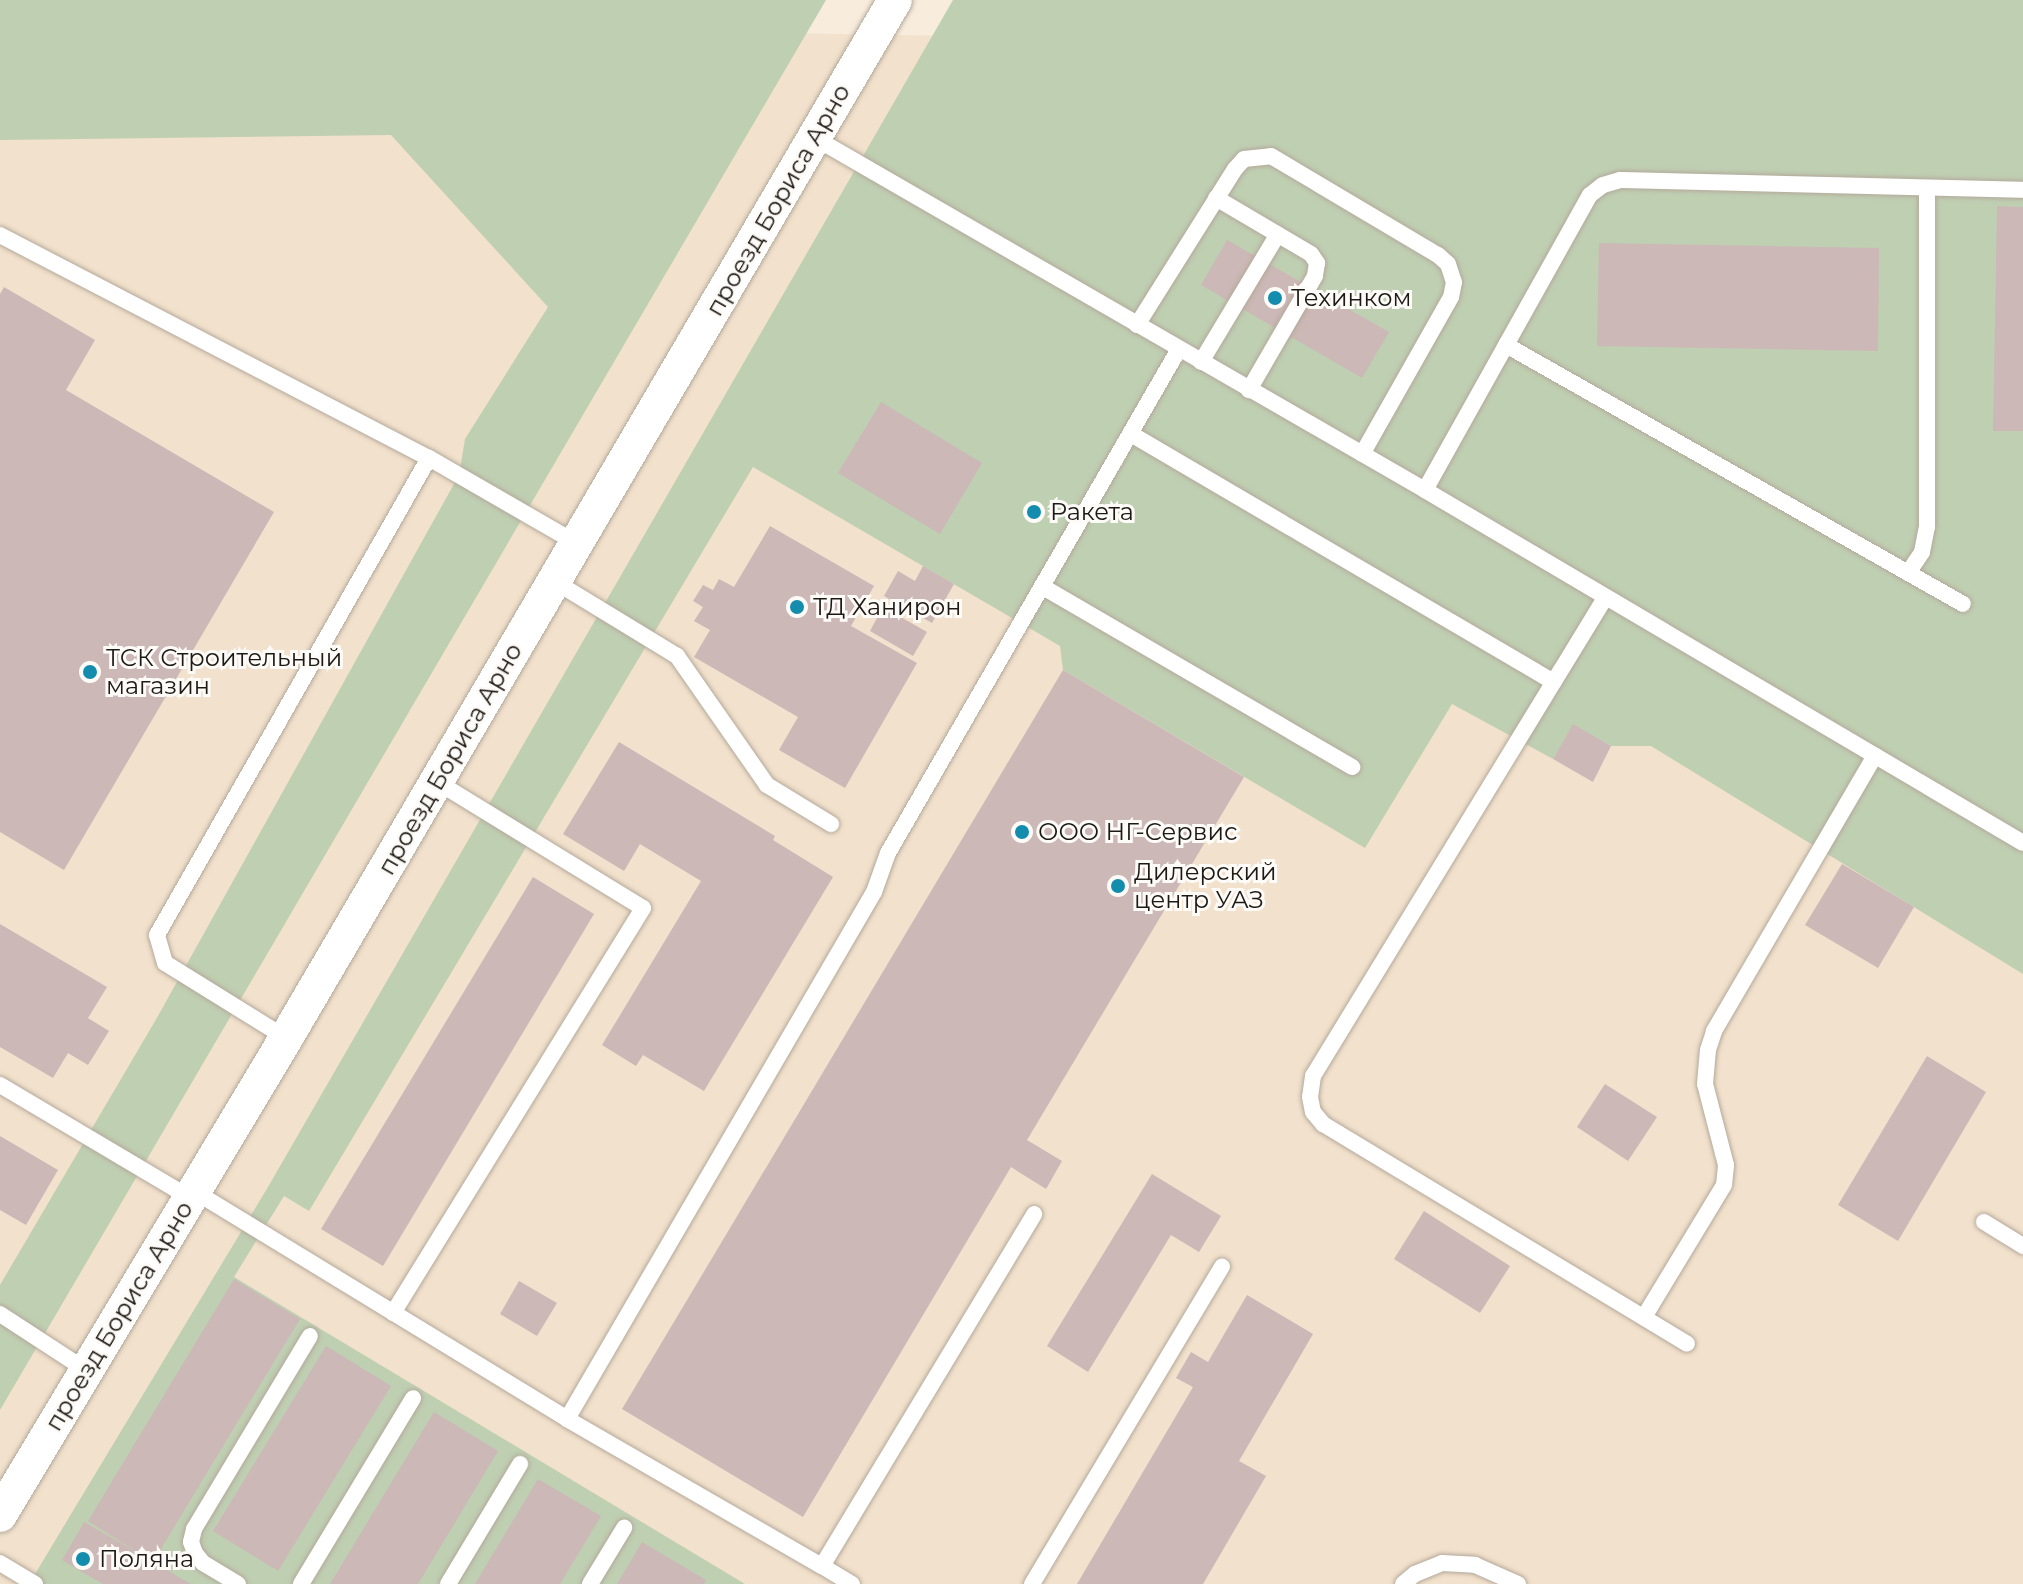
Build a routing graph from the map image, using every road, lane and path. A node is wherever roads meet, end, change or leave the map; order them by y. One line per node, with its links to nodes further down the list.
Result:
1 (895, 0): 2 (street, проезд Бориса Арно)
2 (815, 138): 8 (lane); 17 (street, проезд Бориса Арно)
3 (1927, 188): 4 (lane); 9 (lane); 18 (lane)
4 (2023, 190)
5 (1216, 198): 6 (lane); 8 (lane); 14 (lane)
6 (1278, 234): 11 (lane); 12 (lane)
7 (0, 235): 15 (lane)
8 (1137, 325): 10 (lane)
9 (1506, 345): 16 (lane); 18 (lane)
10 (1179, 349): 11 (lane); 13 (lane)
11 (1201, 362): 12 (lane)
12 (1249, 390): 14 (lane)
13 (1131, 434): 20 (lane); 23 (lane)
14 (1362, 454): 16 (lane)
15 (429, 458): 17 (lane); 29 (lane)
16 (1425, 490): 21 (lane)
17 (576, 543): 19 (street, проезд Бориса Арно)
18 (1908, 573): 22 (lane)
19 (554, 581): 26 (street, проезд Бориса Арно); 27 (lane)
20 (1043, 587): 25 (lane); 43 (lane)
21 (1605, 598): 23 (lane); 24 (lane)
22 (1963, 604)
23 (1554, 682): 38 (lane)
24 (1875, 756): 28 (lane); 38 (lane)
25 (1352, 767)
26 (437, 782): 29 (street, проезд Бориса Арно); 36 (lane)
27 (831, 824)
28 (2023, 843)
29 (286, 1038): 31 (street, проезд Бориса Арно)
30 (0, 1085): 31 (lane)
31 (192, 1195): 36 (lane); 41 (street, проезд Бориса Арно)
32 (1034, 1214): 48 (lane)
33 (1984, 1222): 34 (lane)
34 (2023, 1246)
35 (1222, 1266): 55 (lane)
36 (393, 1313): 43 (lane)
37 (0, 1314): 41 (lane)
38 (1644, 1317): 40 (lane)
39 (310, 1336): 50 (lane)
40 (1687, 1344)
41 (86, 1370): 45 (street, проезд Бориса Арно)
42 (413, 1398): 51 (lane)
43 (567, 1419): 48 (lane)
44 (520, 1464): 52 (lane)
45 (0, 1515)
46 (624, 1528): 53 (lane)
47 (0, 1563): 49 (lane)
48 (822, 1566): 54 (lane)
49 (35, 1584)
50 (238, 1584)
51 (301, 1584)
52 (448, 1584)
53 (590, 1584)
54 (852, 1584)
55 (1032, 1584)
56 (1403, 1584): 57 (lane)
57 (1518, 1584)

